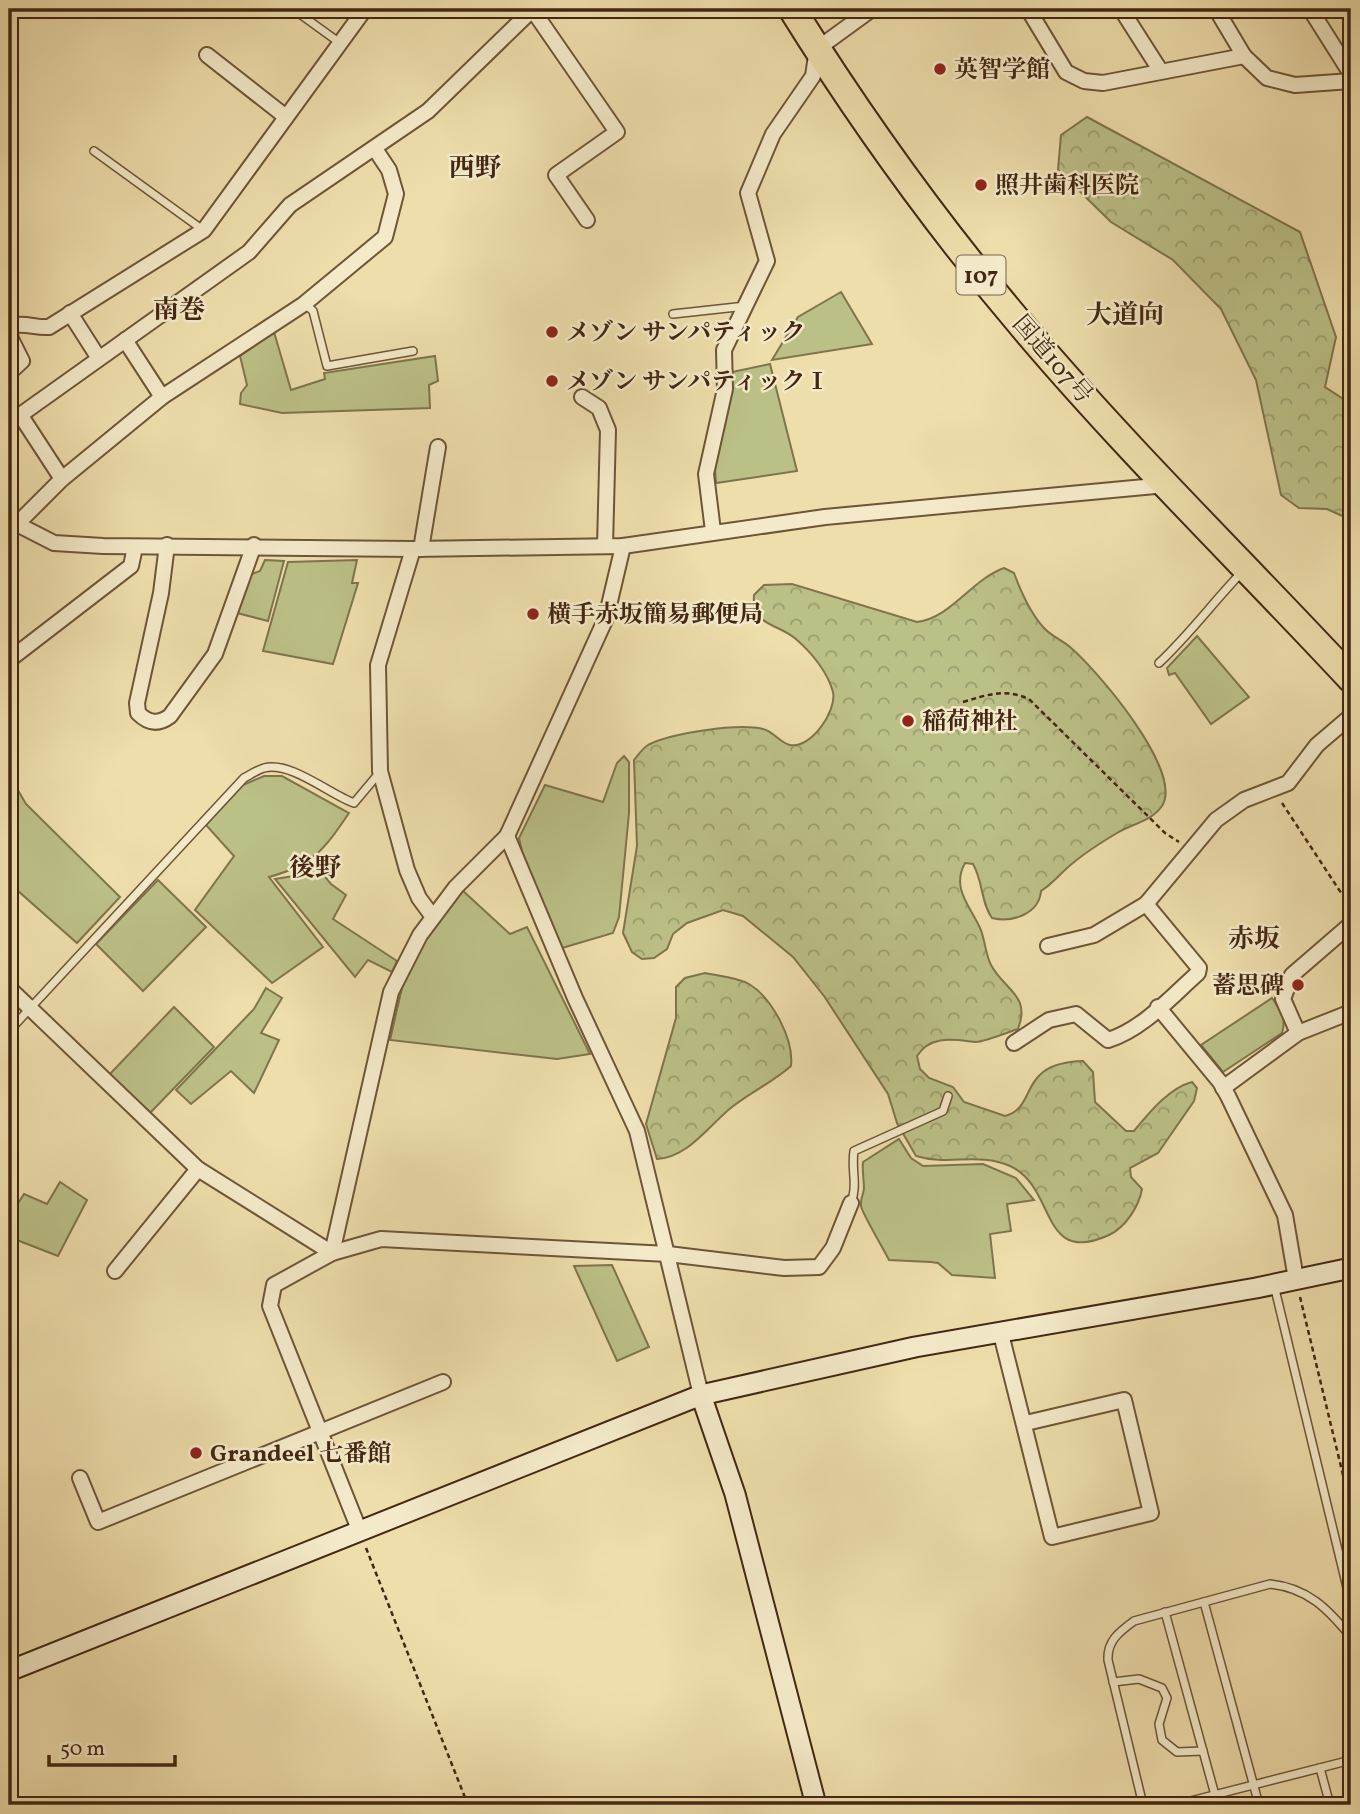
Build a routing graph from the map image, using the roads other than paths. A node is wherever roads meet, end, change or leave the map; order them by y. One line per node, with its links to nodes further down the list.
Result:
1 (293, 9): 10 (lane)
2 (365, 9): 10 (street)
3 (532, 9): 18 (street); 20 (street)
4 (792, 9): 11 (highway, 国道107号 / 107)
5 (872, 9): 11 (street)
6 (1028, 9): 14 (street)
7 (1121, 9): 14 (street)
8 (1216, 9): 13 (street)
9 (1310, 9): 15 (street)
10 (340, 43): 17 (street)
11 (817, 49): 23 (street); 35 (highway, 国道107号 / 107)
12 (207, 55): 17 (street)
13 (1244, 56): 14 (street); 16 (street)
14 (1160, 70)
15 (1351, 74)
16 (1351, 81)
17 (286, 117): 21 (street)
18 (375, 149): 22 (street); 26 (street)
19 (94, 151): 21 (lane)
20 (587, 220)
21 (204, 230): 24 (street)
22 (304, 304): 27 (lane); 30 (street)
23 (746, 306): 25 (lane); 37 (street)
24 (70, 313): 28 (street); 29 (street)
25 (673, 314)
26 (125, 340): 28 (street); 30 (street)
27 (413, 351)
28 (98, 357): 32 (street)
29 (9, 373)
30 (162, 397): 34 (street)
31 (582, 397): 40 (street)
32 (15, 420): 34 (street)
33 (438, 447): 43 (street)
34 (62, 479): 36 (street)
35 (1166, 485): 37 (street); 44 (highway, 国道107号 / 107)
36 (12, 523): 42 (street)
37 (713, 531): 41 (street)
38 (166, 545): 39 (street); 39 (street); 42 (street)
39 (254, 545): 43 (street)
40 (604, 546): 41 (street); 43 (street)
41 (623, 546): 50 (street)
42 (135, 547): 45 (street)
43 (417, 549): 49 (street)
44 (1246, 569): 46 (lane); 47 (highway, 国道107号 / 107)
45 (9, 660)
46 (1159, 663)
47 (1351, 679)
48 (1351, 716): 51 (street)
49 (380, 771): 52 (street); 56 (lane)
50 (507, 836): 52 (street); 67 (street)
51 (1146, 904): 54 (street); 57 (street)
52 (433, 917): 66 (street)
53 (1351, 925): 60 (street)
54 (1048, 946)
55 (9, 988): 56 (street)
56 (31, 1007): 59 (lane); 64 (street)
57 (1158, 1007): 61 (street); 62 (street)
58 (1351, 1012): 60 (street)
59 (9, 1031)
60 (1298, 1033): 62 (street)
61 (1014, 1043)
62 (1223, 1088): 70 (street)
63 (948, 1096): 65 (lane)
64 (198, 1169): 66 (street); 69 (street)
65 (851, 1203): 67 (street)
66 (332, 1253): 67 (street); 76 (street)
67 (668, 1254): 74 (street)
68 (1351, 1268): 70 (street)
69 (115, 1271)
70 (1296, 1279): 71 (street)
71 (1274, 1284): 72 (street); 80 (lane)
72 (1001, 1334): 74 (street); 75 (street)
73 (443, 1382): 76 (street)
74 (701, 1395): 78 (street); 91 (street)
75 (1026, 1423): 75 (street)
76 (319, 1432): 77 (street); 78 (street)
77 (80, 1478)
78 (360, 1532): 83 (street)
79 (1204, 1602): 81 (lane); 82 (lane); 88 (lane)
80 (1351, 1604)
81 (1165, 1612): 84 (lane); 85 (lane)
82 (1351, 1637)
83 (9, 1671)
84 (1113, 1682): 85 (lane); 92 (lane)
85 (1203, 1751): 89 (lane)
86 (1351, 1760): 87 (lane)
87 (1320, 1768): 88 (lane); 95 (lane)
88 (1254, 1785): 89 (lane); 94 (lane)
89 (1215, 1795): 93 (lane)
90 (1351, 1802): 95 (lane)
91 (816, 1805)
92 (1143, 1805)
93 (1175, 1805)
94 (1259, 1805)
95 (1330, 1805)

